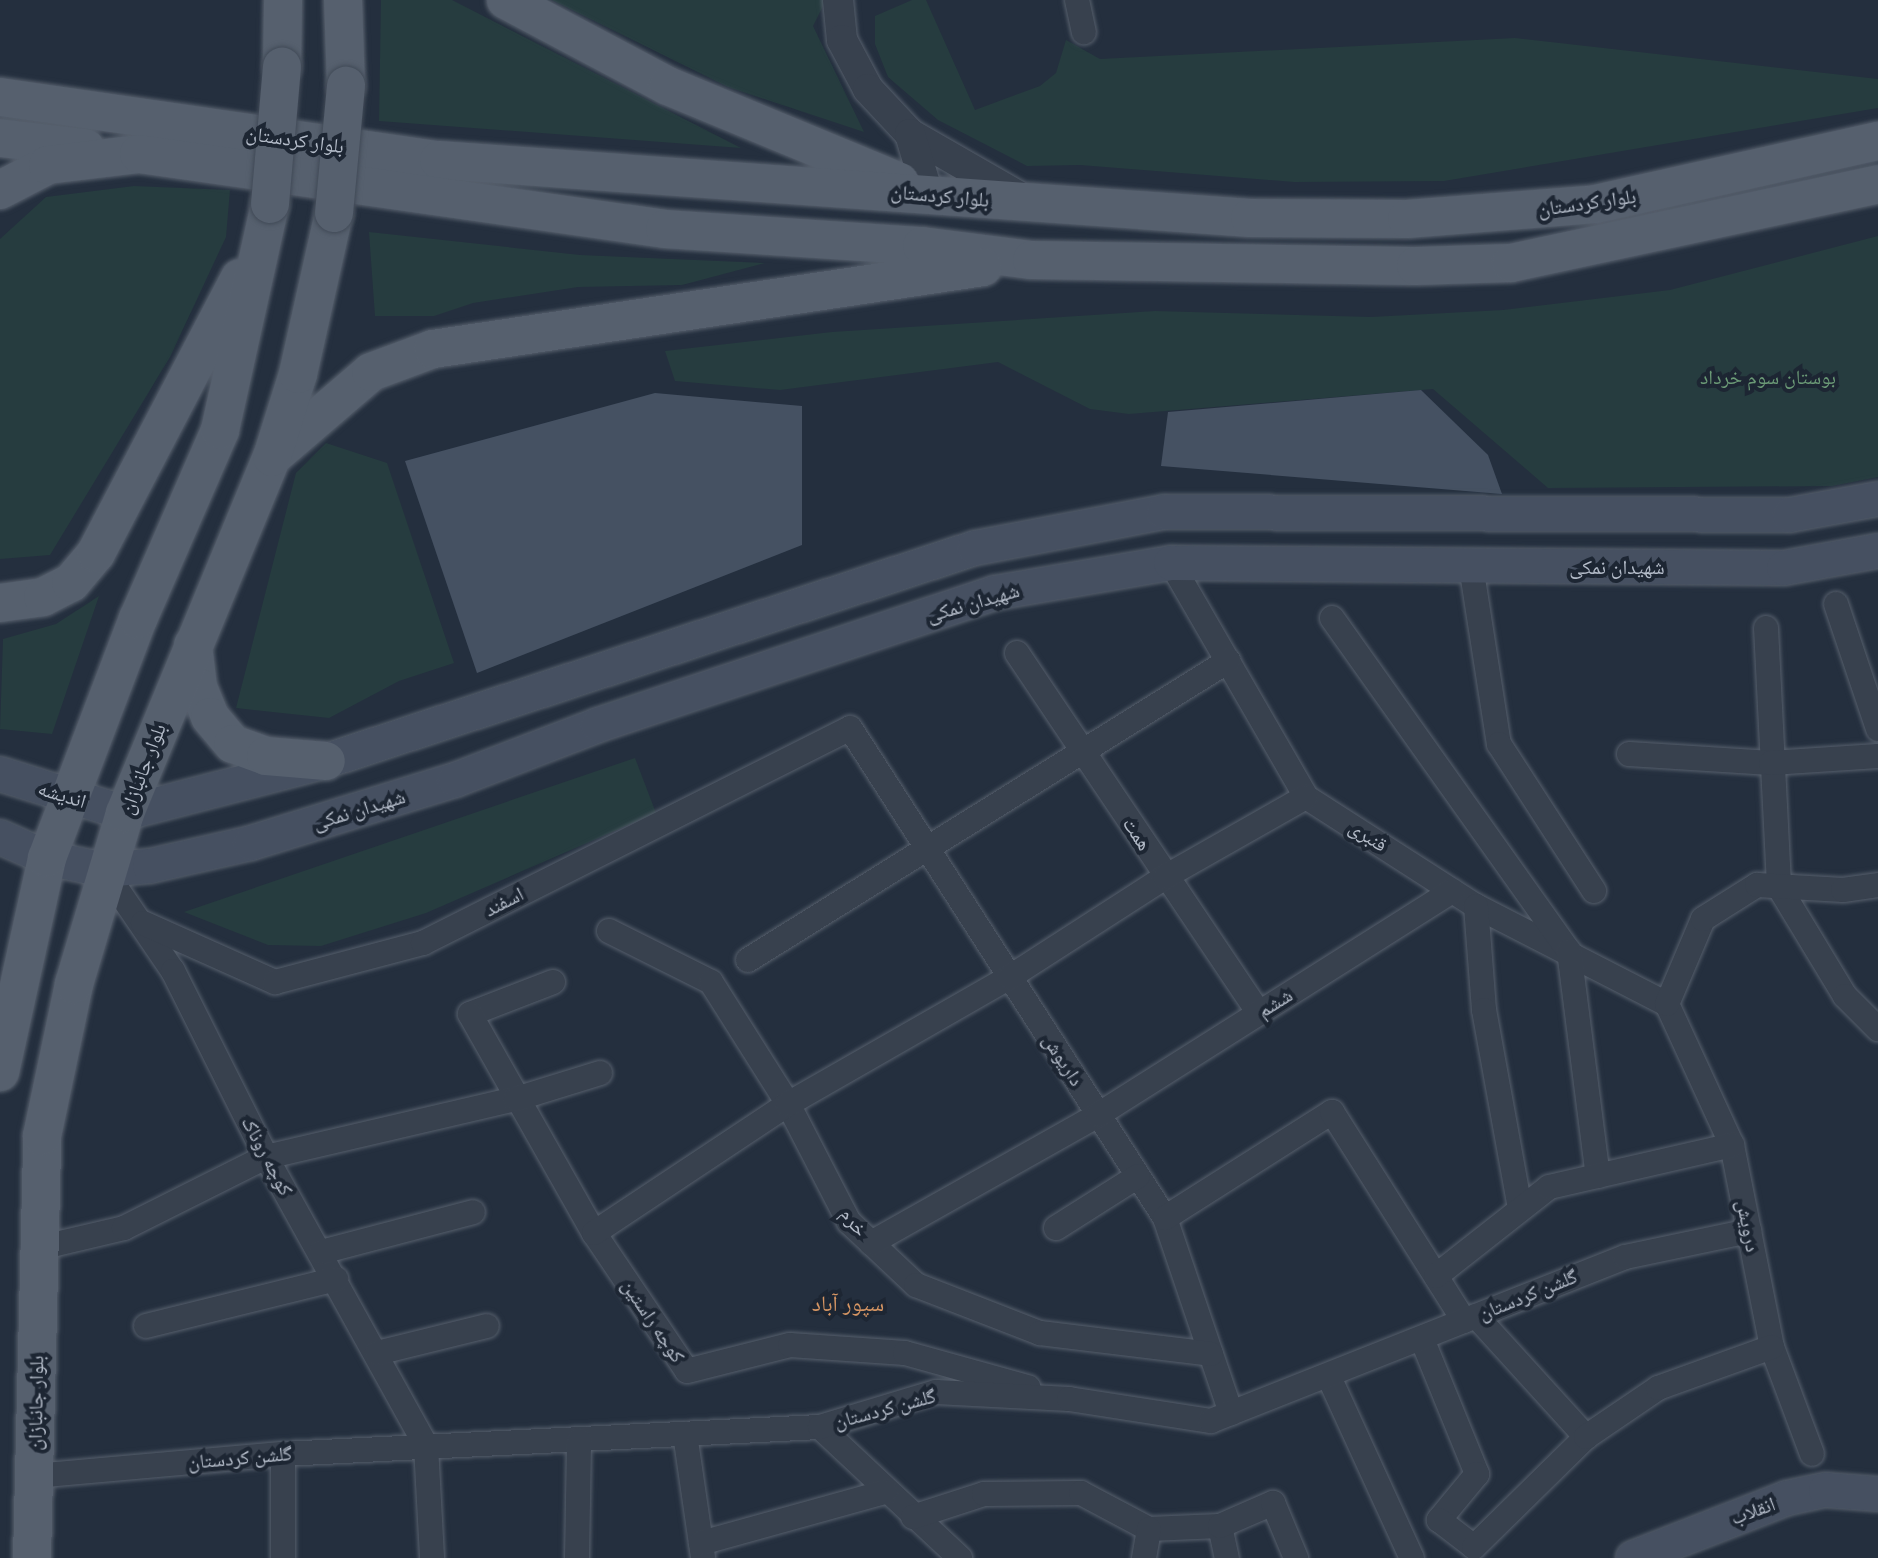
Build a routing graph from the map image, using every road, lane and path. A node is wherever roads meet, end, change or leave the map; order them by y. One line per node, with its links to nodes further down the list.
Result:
1 (283, 0): 16 (main road, bridge)
2 (343, 0): 18 (main road, بلوار جانبازان, bridge)
3 (506, 0): 14 (main road)
4 (838, 0): 8 (street)
5 (1077, 0): 6 (street)
6 (1084, 32)
7 (0, 97): 14 (main road, بلوار کردستان)
8 (910, 134): 14 (street); 15 (street)
9 (0, 138): 11 (main road, بلوار کردستان)
10 (1878, 141): 15 (main road, بلوار کردستان)
11 (139, 154): 13 (main road, بلوار کردستان); 17 (main road, بلوار کردستان)
12 (1878, 184): 17 (main road, بلوار کردستان)
13 (0, 190)
14 (928, 194): 15 (main road, بلوار کردستان)
15 (1034, 205)
16 (268, 215): 23 (main road); 39 (main road)
17 (1032, 260): 18 (main road)
18 (272, 457): 27 (main road, بلوار جانبازان)
19 (1878, 499): 35 (main road)
20 (1878, 551): 22 (main road, شهیدان نمکی)
21 (1171, 563): 22 (main road, شهیدان نمکی); 29 (street, قنبری); 44 (main road, شهیدان نمکی)
22 (1471, 566): 49 (street)
23 (0, 603)
24 (1836, 604): 31 (street)
25 (1332, 618): 53 (street)
26 (1766, 628): 36 (street)
27 (193, 642): 35 (main road); 40 (main road, بلوار جانبازان)
28 (1017, 653): 32 (street, همت)
29 (1228, 661): 32 (street); 38 (street, قنبری)
30 (850, 728): 42 (street, داریوش); 51 (street, اسفند)
31 (1878, 729)
32 (1083, 753): 42 (street); 45 (street, همت)
33 (1629, 754): 36 (street)
34 (1878, 756): 36 (street)
35 (326, 761): 40 (main road)
36 (1771, 763): 47 (street)
37 (0, 774): 39 (main road, اندیشه)
38 (1306, 797): 45 (street); 48 (street, قنبری)
39 (68, 798): 40 (main road, اندیشه); 43 (main road)
40 (125, 813): 44 (main road, بلوار جانبازان)
41 (0, 837): 43 (main road)
42 (926, 847): 54 (street); 55 (street, داریوش)
43 (47, 858): 44 (main road); 60 (main road)
44 (104, 870): 51 (street, کوچه روناک); 76 (main road, بلوار جانبازان)
45 (1165, 877): 55 (street); 58 (street, همت)
46 (1878, 885): 47 (street)
47 (1779, 887): 57 (street); 59 (street)
48 (1452, 891): 50 (street, قنبری); 58 (street, ششم)
49 (1594, 891)
50 (1476, 906): 53 (street, قنبری); 69 (street)
51 (143, 923): 66 (street, کوچه روناک)
52 (609, 931): 63 (street, خرم)
53 (1569, 951): 57 (street, قنبری); 68 (street)
54 (748, 960)
55 (1010, 977): 63 (street); 64 (street, داریوش)
56 (553, 982): 62 (street, کوچه راستین)
57 (1667, 1004): 65 (street, درویش)
58 (1259, 1013): 64 (street, ششم)
59 (1878, 1029)
60 (0, 1072)
61 (600, 1073): 62 (street)
62 (516, 1099): 66 (street); 74 (street, کوچه راستین)
63 (788, 1104): 74 (street); 75 (street, خرم)
64 (1098, 1115): 67 (street, داریوش); 75 (street, ششم)
65 (1732, 1145): 68 (street); 73 (street, درویش)
66 (266, 1157): 76 (street); 77 (street, کوچه روناک)
67 (1138, 1176): 71 (street, داریوش); 72 (street)
68 (1598, 1176): 69 (street)
69 (1520, 1209): 78 (street)
70 (473, 1212): 77 (street)
71 (1165, 1218): 78 (street); 86 (street, داریوش)
72 (1056, 1228)
73 (1749, 1231): 80 (street, گلشن کردستان); 84 (street, درویش)
74 (594, 1233): 88 (street, کوچه راستین)
75 (871, 1243): 86 (street, خرم)
76 (39, 1248): 97 (main road, بلوار جانبازان)
77 (321, 1252): 79 (street, کوچه روناک)
78 (1436, 1276): 80 (street)
79 (336, 1279): 81 (street); 85 (street, کوچه روناک)
80 (1470, 1318): 83 (street, گلشن کردستان); 92 (street)
81 (146, 1326)
82 (487, 1326): 85 (street)
83 (1422, 1339): 87 (street, گلشن کردستان); 101 (street)
84 (1772, 1347): 92 (street); 96 (street, درویش)
85 (377, 1353): 94 (street, کوچه روناک)
86 (1211, 1354): 89 (street, داریوش)
87 (1329, 1377): 89 (street, گلشن کردستان); 104 (street)
88 (1069, 1399): 89 (street, گلشن کردستان); 90 (street, گلشن کردستان)
89 (1231, 1413)
90 (820, 1427): 91 (street, گلشن کردستان); 98 (street)
91 (685, 1434): 93 (street, گلشن کردستان); 105 (street)
92 (1586, 1437): 101 (street)
93 (579, 1440): 94 (street, گلشن کردستان); 109 (street)
94 (426, 1446): 95 (street, گلشن کردستان); 108 (street)
95 (283, 1454): 97 (street, گلشن کردستان); 107 (street)
96 (1812, 1454)
97 (35, 1476): 106 (main road, بلوار جانبازان)
98 (885, 1492): 100 (street); 105 (street)
99 (1878, 1494): 115 (main road, انقلاب)
100 (913, 1517): 103 (street); 110 (street)
101 (1439, 1520): 104 (street)
102 (1220, 1526): 103 (street); 112 (street); 113 (street)
103 (1149, 1529): 111 (street)
104 (1400, 1532): 114 (street)
105 (702, 1551)
106 (32, 1558)
107 (283, 1558)
108 (432, 1558)
109 (577, 1558)
110 (960, 1558)
111 (1144, 1558)
112 (1227, 1558)
113 (1296, 1558)
114 (1412, 1558)
115 (1633, 1558)

